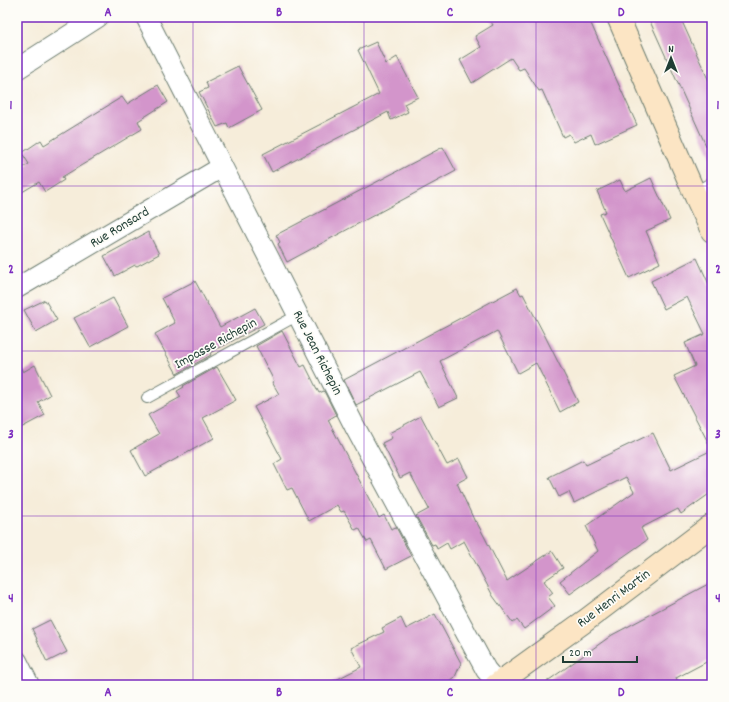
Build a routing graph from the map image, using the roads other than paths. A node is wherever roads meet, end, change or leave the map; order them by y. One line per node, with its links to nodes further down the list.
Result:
1 (98, 17): 4 (street)
2 (146, 17): 5 (street, Rue Jean Richepin)
3 (618, 17): 6 (street)
4 (17, 69)
5 (222, 167): 8 (street, Rue Ronsard); 9 (street, Rue Jean Richepin)
6 (704, 192): 7 (street)
7 (712, 231)
8 (17, 288)
9 (298, 314): 10 (lane, Impasse Richepin); 13 (street, Rue Jean Richepin)
10 (147, 398)
11 (712, 525): 13 (street, Rue Henri Martin)
12 (17, 661): 14 (street)
13 (497, 684)
14 (29, 685)

